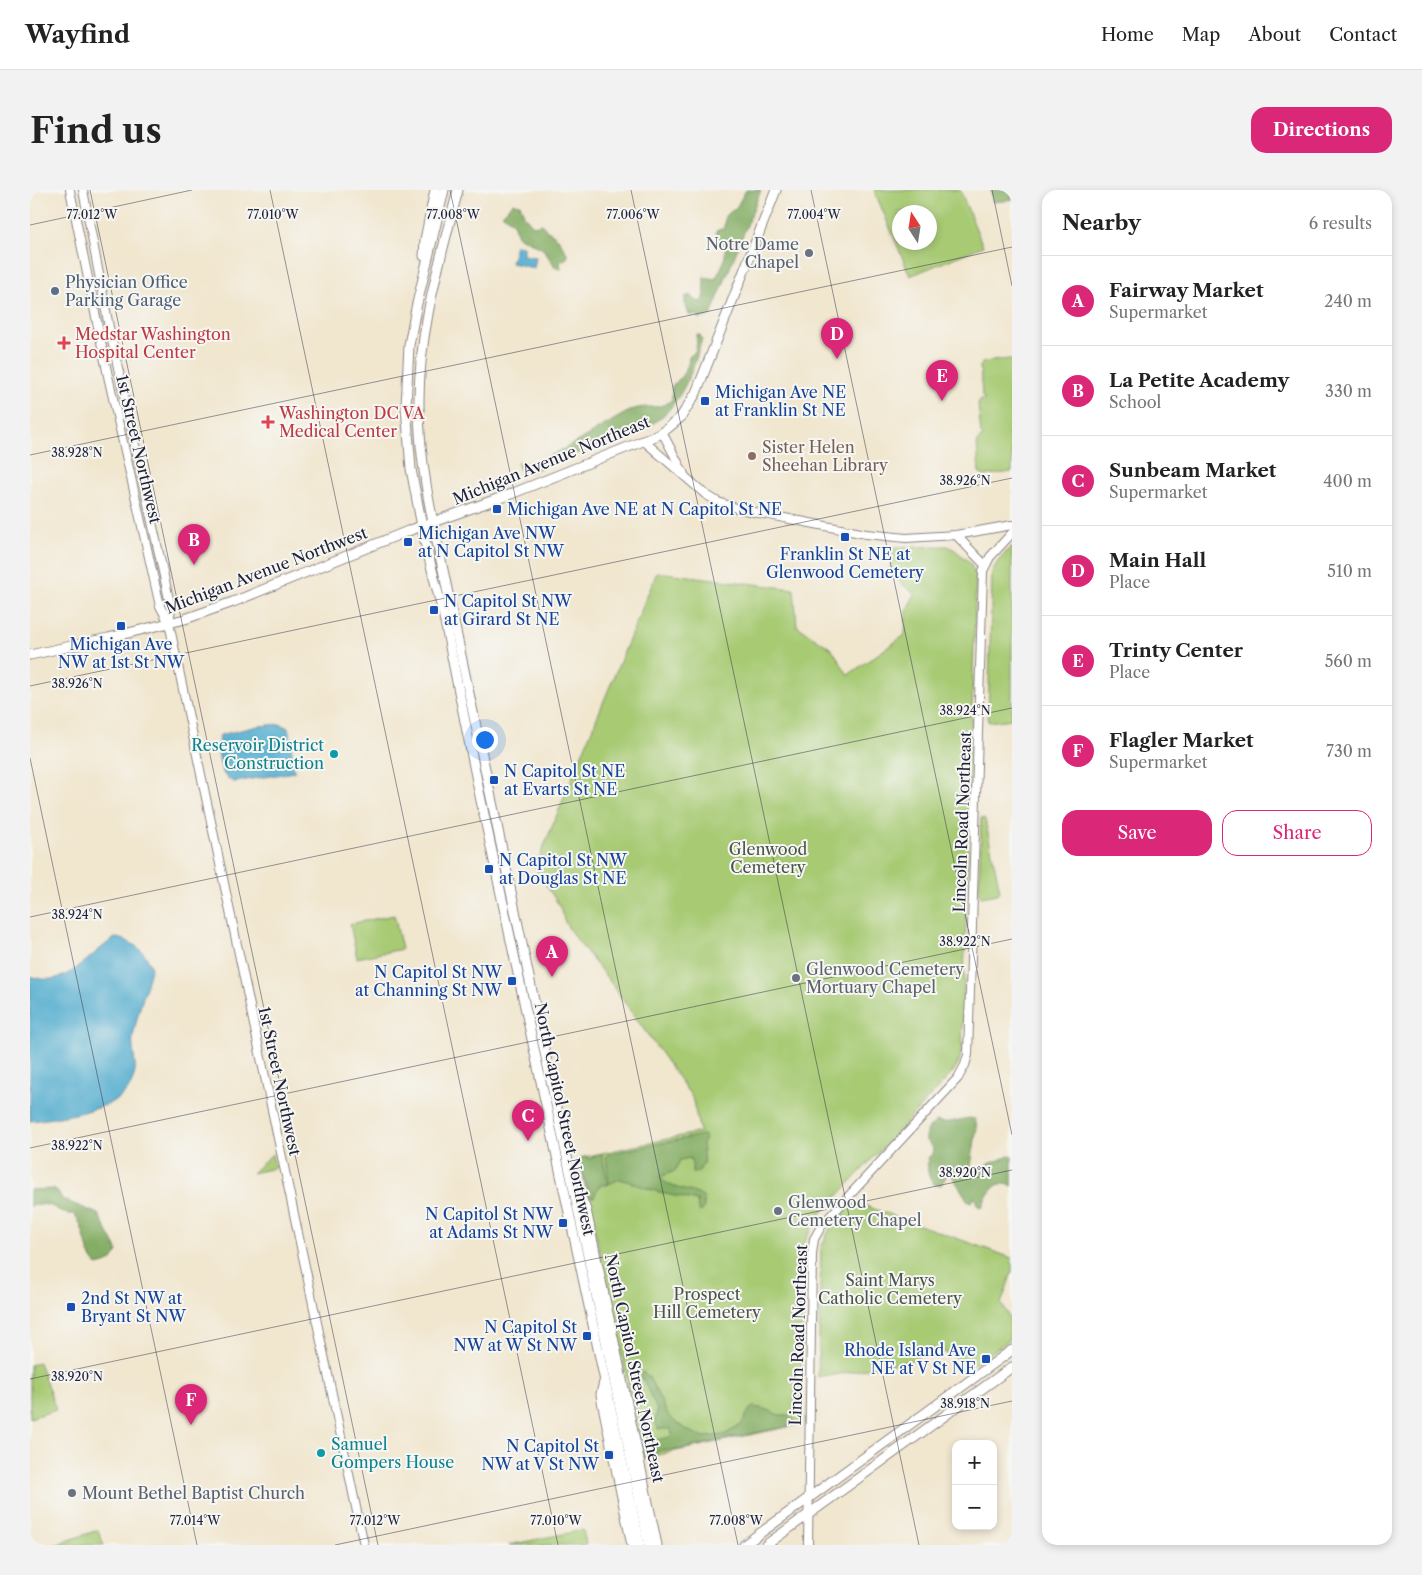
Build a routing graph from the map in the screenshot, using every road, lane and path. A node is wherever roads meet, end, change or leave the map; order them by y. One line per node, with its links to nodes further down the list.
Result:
1 (70, 190): 17 (street, 1st Street Northwest)
2 (83, 190): 17 (street, 1st Street Northwest)
3 (435, 190): 7 (main road)
4 (444, 190): 7 (main road, North Capitol Street Northwest)
5 (458, 190): 11 (main road, North Capitol Street Northeast)
6 (776, 190): 8 (main road, Michigan Avenue Northeast)
7 (422, 283): 13 (main road, North Capitol Street Northwest)
8 (662, 432): 9 (main road, Michigan Avenue Northeast); 10 (street)
9 (644, 441): 10 (street); 11 (main road, Michigan Avenue Northeast)
10 (686, 478): 15 (street)
11 (434, 523): 13 (main road, Michigan Avenue Northeast); 19 (main road, North Capitol Street Northeast)
12 (1012, 525): 15 (street)
13 (422, 526): 17 (main road, Michigan Avenue Northwest); 22 (main road, North Capitol Street Northwest)
14 (1012, 533): 16 (street)
15 (956, 535): 16 (street)
16 (985, 565): 23 (street, Lincoln Road Northeast)
17 (169, 623): 18 (main road, Michigan Avenue Northwest); 25 (street, 1st Street Northwest)
18 (30, 655)
19 (570, 1171): 28 (main road, North Capitol Street Northeast); 29 (main road, North Capitol Street Northeast)
20 (1012, 1350): 23 (main road)
21 (1012, 1367): 24 (main road)
22 (605, 1377): 26 (main road, North Capitol Street Northwest); 27 (main road, North Capitol Street Northwest)
23 (808, 1497): 24 (street, Lincoln Road Northeast); 30 (main road)
24 (808, 1515): 31 (main road); 32 (street, Lincoln Road Northeast)
25 (364, 1545)
26 (632, 1545)
27 (640, 1545)
28 (649, 1545)
29 (656, 1545)
30 (744, 1545)
31 (766, 1545)
32 (808, 1545)

